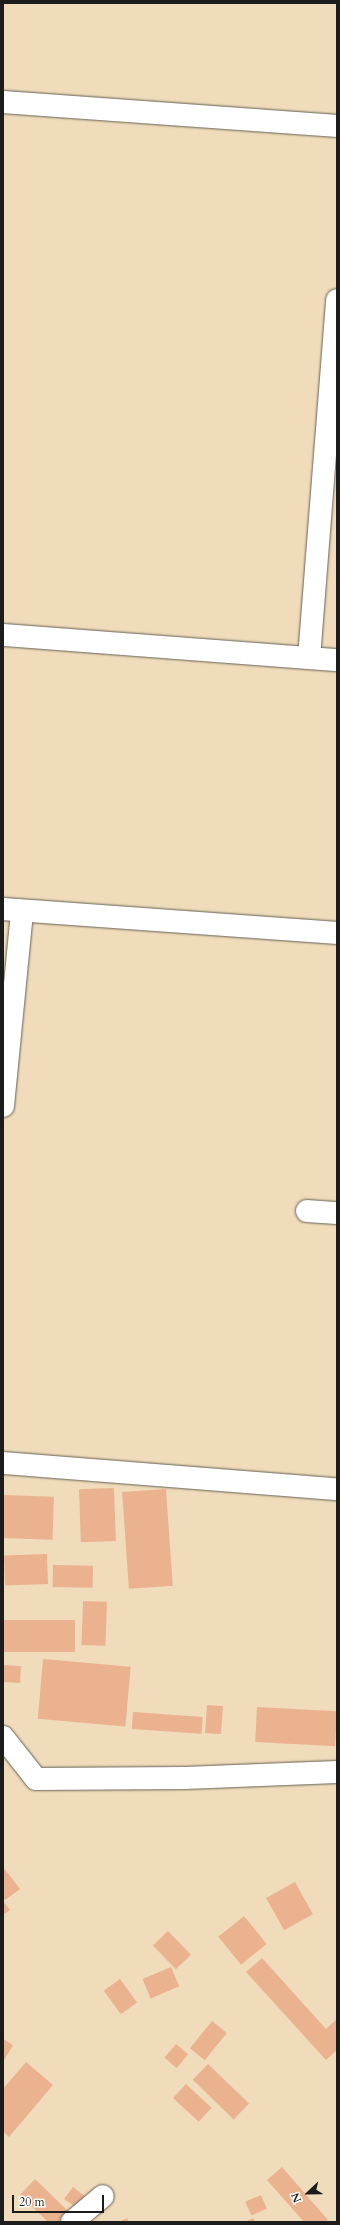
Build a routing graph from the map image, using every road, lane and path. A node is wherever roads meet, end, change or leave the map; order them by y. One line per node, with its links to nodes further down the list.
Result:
1 (3, 102): 2 (street)
2 (337, 126)
3 (337, 300): 4 (street)
4 (333, 397): 6 (street)
5 (3, 634): 6 (street)
6 (309, 658): 7 (street)
7 (337, 660)
8 (12, 910): 9 (street); 10 (street)
9 (337, 933)
10 (3, 1106)
11 (307, 1211): 12 (street)
12 (337, 1213)
13 (3, 1463): 14 (street)
14 (337, 1489)
15 (3, 1737): 16 (street)
16 (337, 1772)
17 (102, 2196): 18 (street)
18 (72, 2222)

